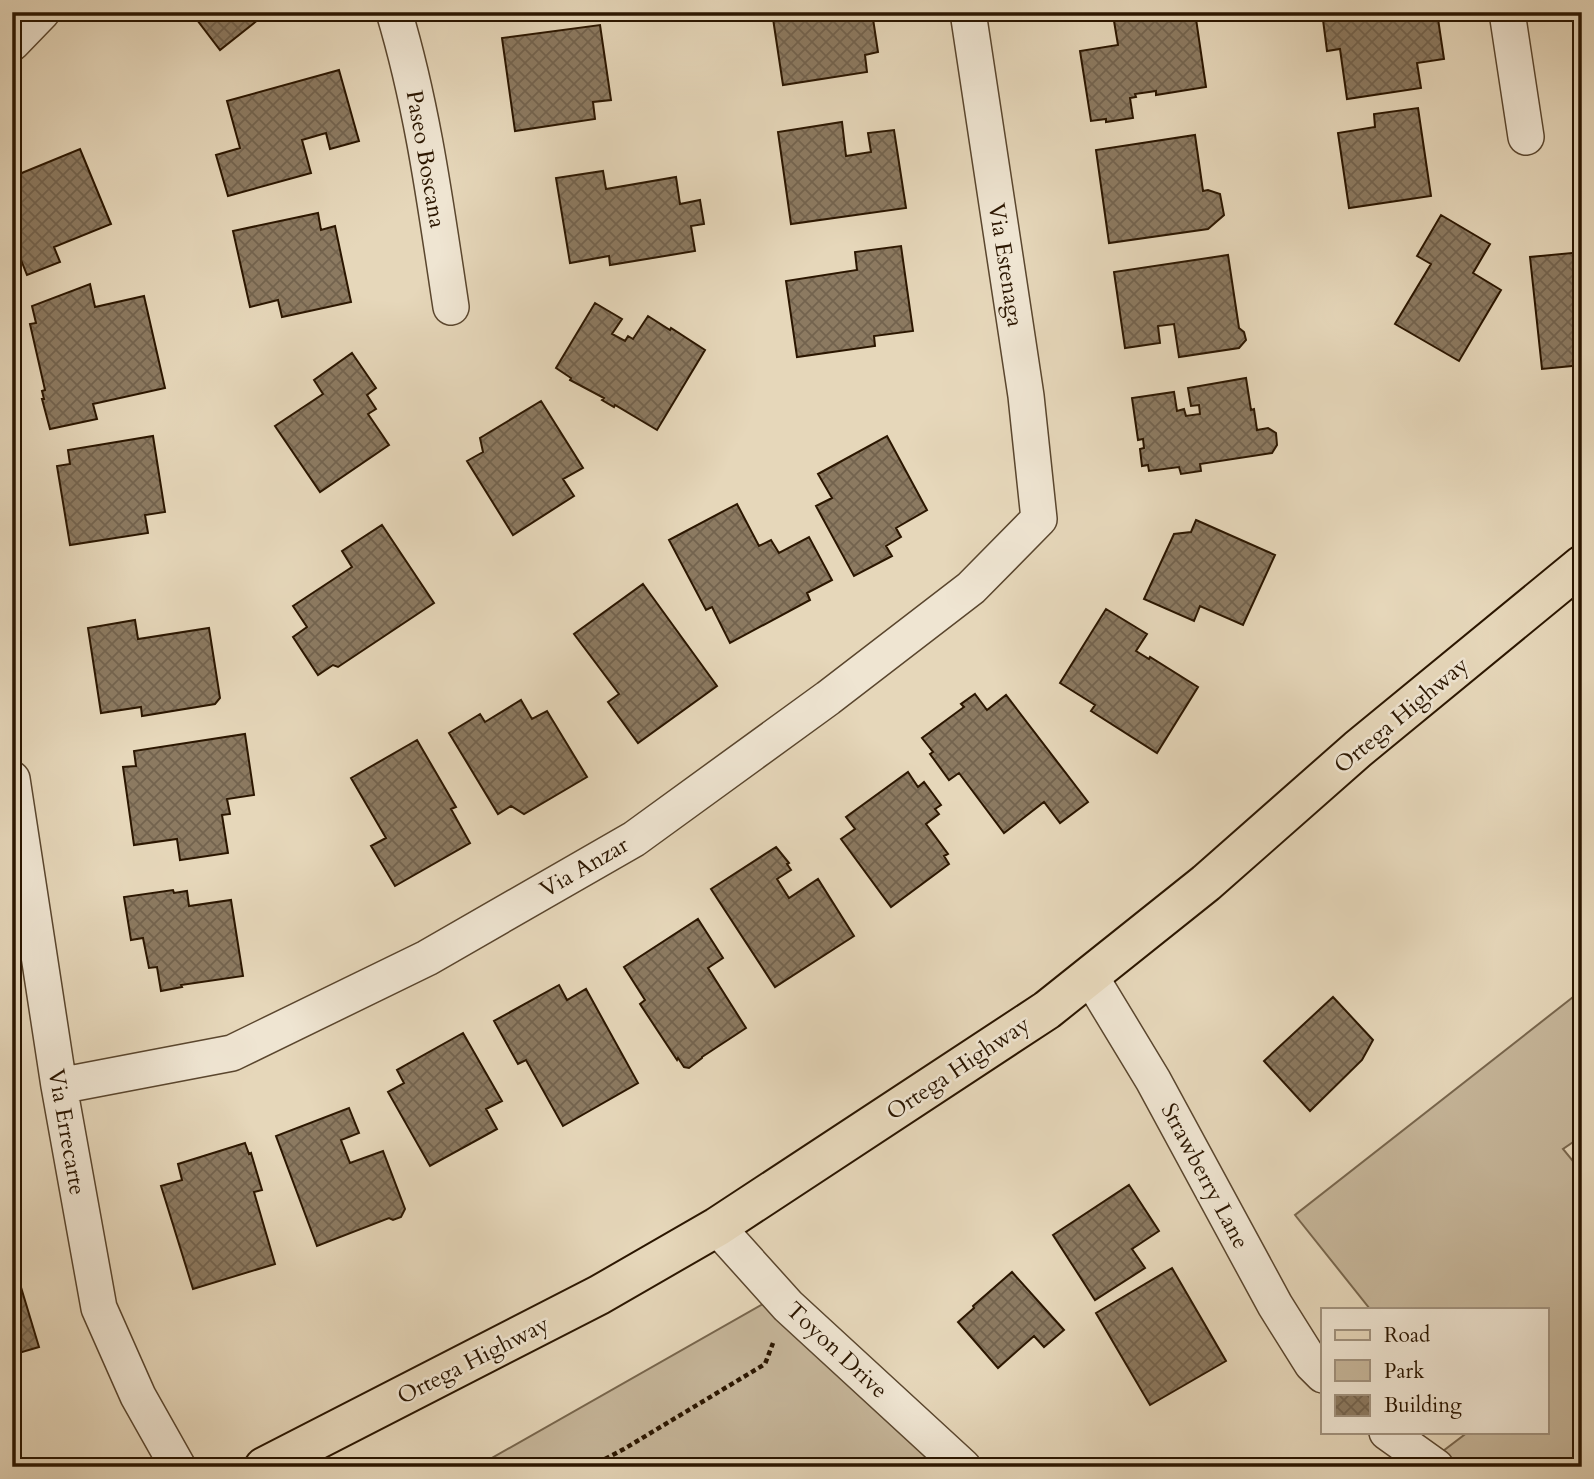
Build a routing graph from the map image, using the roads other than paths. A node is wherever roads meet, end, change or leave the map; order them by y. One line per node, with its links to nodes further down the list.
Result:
1 (42, 12): 5 (street)
2 (394, 12): 7 (street, Paseo Boscana)
3 (968, 12): 8 (street, Via Estenaga)
4 (1507, 12): 6 (street)
5 (12, 43)
6 (1526, 137)
7 (452, 307)
8 (1039, 519): 12 (street, Via Anzar)
9 (1582, 565): 11 (main road, Ortega Highway)
10 (12, 779): 12 (street, Via Errecarte)
11 (1090, 976): 13 (main road, Ortega Highway); 14 (street, Strawberry Lane)
12 (59, 1087): 16 (street, Via Errecarte)
13 (717, 1227): 17 (main road, Ortega Highway); 18 (street, Toyon Drive)
14 (1321, 1373)
15 (1390, 1434): 19 (street)
16 (178, 1467)
17 (264, 1467)
18 (963, 1467)
19 (1436, 1467)

